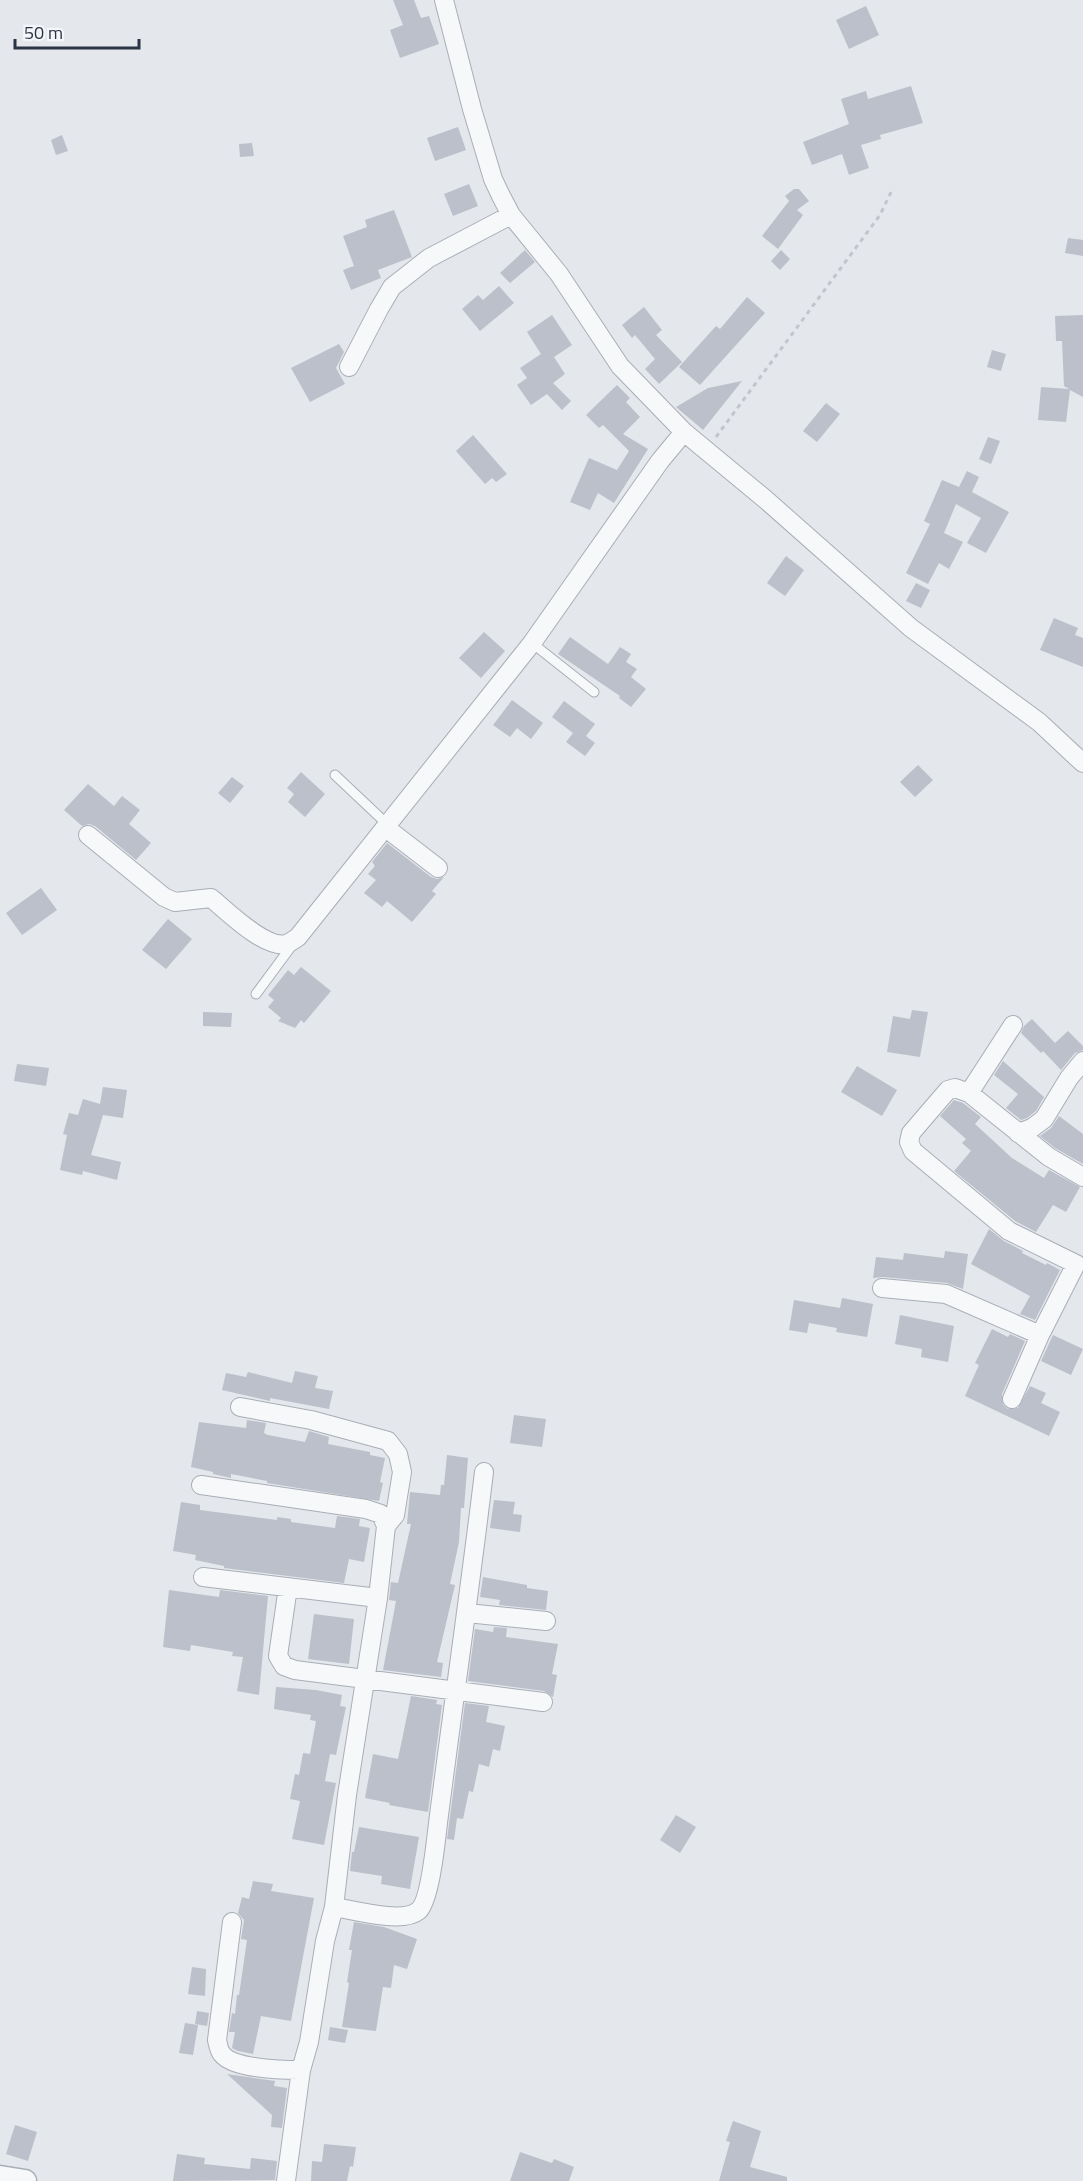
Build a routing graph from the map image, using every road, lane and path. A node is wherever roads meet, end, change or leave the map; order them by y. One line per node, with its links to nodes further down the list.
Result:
1 (444, 0): 3 (street)
2 (893, 188): 6 (path)
3 (511, 215): 4 (street); 5 (street)
4 (350, 367)
5 (684, 432): 6 (street); 7 (street)
6 (706, 450): 9 (street)
7 (532, 644): 8 (lane); 11 (street)
8 (594, 692)
9 (1083, 763)
10 (335, 775): 11 (lane)
11 (387, 826): 13 (street); 14 (street)
12 (88, 836): 14 (street)
13 (438, 868)
14 (298, 937): 15 (lane)
15 (256, 994)
16 (1013, 1025): 19 (street)
17 (1083, 1061): 18 (street)
18 (1076, 1081): 20 (street)
19 (969, 1093): 20 (street); 22 (street)
20 (1018, 1132): 21 (street)
21 (1083, 1177)
22 (1079, 1257): 24 (street)
23 (882, 1288): 24 (street)
24 (1040, 1335): 25 (street)
25 (1012, 1399)
26 (240, 1407): 29 (street)
27 (484, 1472): 33 (street)
28 (201, 1485): 29 (street)
29 (386, 1527): 32 (street)
30 (203, 1577): 31 (street)
31 (288, 1587): 32 (street); 35 (street)
32 (378, 1598): 35 (street)
33 (467, 1613): 34 (street); 36 (street)
34 (546, 1621)
35 (365, 1678): 36 (street); 38 (street)
36 (456, 1690): 37 (street); 38 (street)
37 (543, 1702)
38 (334, 1907): 40 (street)
39 (232, 1922): 40 (street)
40 (301, 2070): 43 (street)
41 (0, 2177): 42 (street)
42 (25, 2181)
43 (286, 2181)

